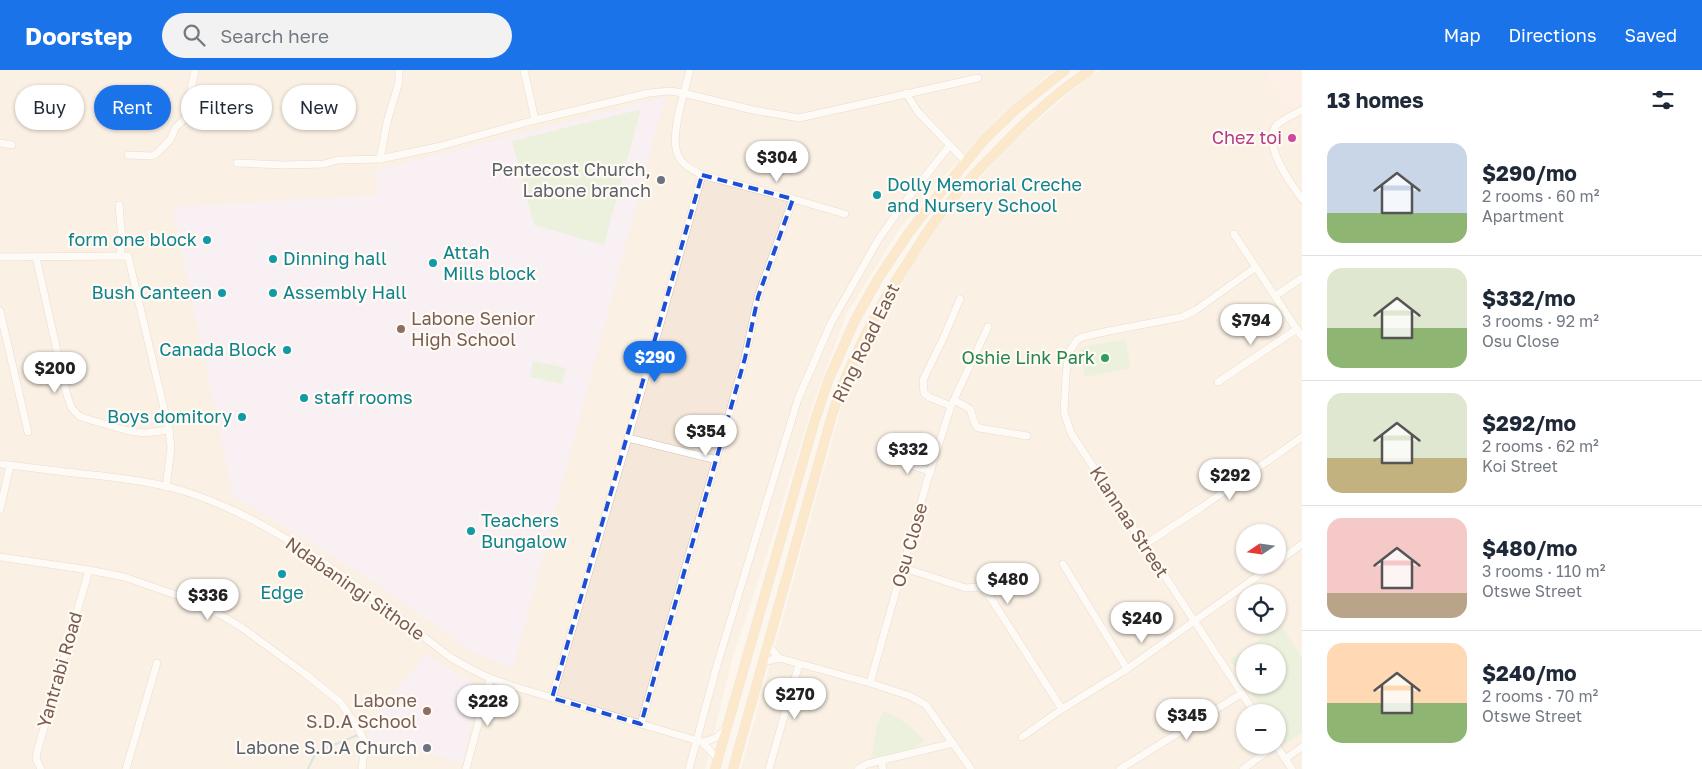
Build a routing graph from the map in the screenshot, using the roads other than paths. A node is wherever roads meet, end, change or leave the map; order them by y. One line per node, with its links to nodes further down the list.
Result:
1 (196, 70): 15 (street)
2 (399, 70): 16 (street)
3 (524, 70): 11 (street)
4 (690, 70): 8 (street)
5 (1065, 70): 17 (main road, Ring Road East)
6 (1090, 70): 30 (main road, Ring Road East)
7 (978, 78): 9 (street)
8 (683, 93): 9 (street); 11 (street); 19 (street)
9 (906, 93): 14 (street)
10 (1302, 110): 21 (street)
11 (535, 120): 16 (street)
12 (0, 143): 13 (street)
13 (12, 145)
14 (950, 145): 17 (street); 77 (street)
15 (128, 155)
16 (380, 159): 18 (street)
17 (966, 162): 28 (main road, Ring Road East)
18 (237, 163)
19 (702, 175): 20 (street); 44 (street)
20 (793, 198): 23 (street); 46 (street)
21 (1302, 199)
22 (118, 205): 25 (street)
23 (846, 214)
24 (1234, 234): 29 (street)
25 (120, 255): 27 (street); 40 (street)
26 (0, 257): 27 (street)
27 (36, 257): 40 (street)
28 (890, 261): 30 (main road); 75 (main road, Ring Road East)
29 (1256, 267): 32 (street); 53 (street, Klannaa Street)
30 (903, 269): 61 (main road, Ring Road East)
31 (1302, 278): 32 (street)
32 (1275, 296): 36 (street)
33 (960, 299): 39 (street)
34 (0, 311): 41 (street)
35 (988, 327): 39 (street, Osu Close)
36 (1297, 329): 37 (street); 38 (street)
37 (1302, 337)
38 (1218, 382)
39 (953, 403): 42 (street); 49 (street, Osu Close)
40 (169, 430): 50 (street)
41 (28, 432)
42 (1027, 436)
43 (1302, 437): 53 (street)
44 (628, 438): 46 (street); 71 (street)
45 (892, 458): 49 (street)
46 (717, 460): 74 (street)
47 (0, 464): 48 (street, Ndabaningi Sithole)
48 (10, 465): 50 (street, Ndabaningi Sithole); 51 (street)
49 (931, 472): 57 (street, Osu Close)
50 (166, 487): 67 (street, Ndabaningi Sithole)
51 (0, 510)
52 (1302, 544): 54 (street)
53 (1144, 545): 60 (street, Klannaa Street)
54 (1286, 556)
55 (0, 557): 58 (street)
56 (1063, 564): 66 (street)
57 (904, 568): 68 (street, Osu Close); 73 (street)
58 (89, 570): 85 (street, Yantrabi Road); 87 (street)
59 (1260, 574): 60 (street)
60 (1194, 621): 66 (street); 69 (street, Klannaa Street)
61 (768, 645): 62 (street); 63 (main road, Ring Road East)
62 (779, 658): 63 (street); 65 (street)
63 (763, 662): 91 (main road, Ring Road East)
64 (157, 663): 86 (street)
65 (799, 664): 68 (street); 92 (street)
66 (1127, 669): 73 (street)
67 (490, 679): 71 (street, Ndabaningi Sithole); 88 (street)
68 (870, 683): 78 (street)
69 (1236, 686)
70 (1241, 694): 72 (street, Klannaa Street); 96 (street)
71 (552, 698): 74 (street, Ndabaningi Sithole)
72 (1248, 704)
73 (1062, 710): 76 (street)
74 (641, 724): 77 (street, Ndabaningi Sithole)
75 (728, 725): 77 (street); 82 (main road, Ring Road East)
76 (1022, 738)
77 (699, 741): 82 (street); 89 (street)
78 (954, 744): 84 (street); 95 (street)
79 (1302, 748): 83 (street)
80 (1264, 754): 97 (street)
81 (1282, 754): 83 (street)
82 (718, 759): 90 (main road, Ring Road East)
83 (1285, 759): 98 (street)
84 (881, 760): 93 (street); 94 (street)
85 (41, 769)
86 (126, 769)
87 (362, 769)
88 (466, 769)
89 (690, 769)
90 (715, 769)
91 (733, 769)
92 (769, 769)
93 (858, 769)
94 (883, 769)
95 (971, 769)
96 (1120, 769)
97 (1243, 769)
98 (1292, 769)

